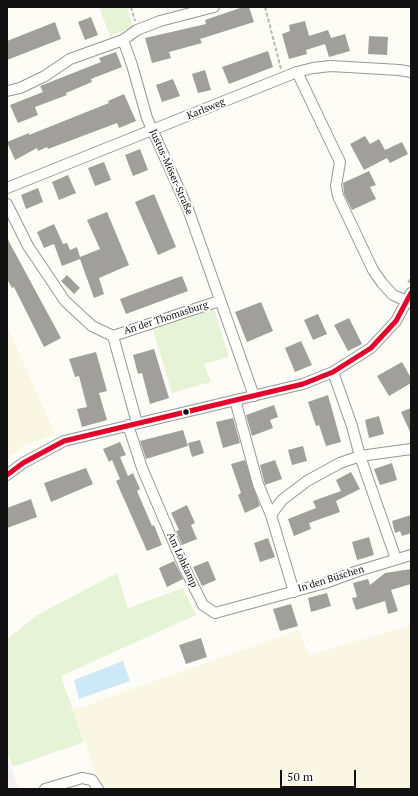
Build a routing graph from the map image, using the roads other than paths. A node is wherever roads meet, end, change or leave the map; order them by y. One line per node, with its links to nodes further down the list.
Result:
1 (214, 7): 2 (street)
2 (123, 40): 5 (street); 6 (street, Justus-Möser-Straße)
3 (297, 72): 4 (street, Karlsweg); 6 (street, Karlsweg); 9 (street)
4 (411, 72)
5 (7, 91)
6 (153, 130): 7 (street, Karlsweg); 10 (street, Justus-Möser-Straße)
7 (7, 188)
8 (7, 204): 11 (street, An der Thomasburg)
9 (410, 299): 12 (street)
10 (219, 301): 11 (street, An der Thomasburg); 13 (street, Justus-Möser-Straße)
11 (113, 336): 15 (street, An der Thomasburg)
12 (333, 372): 13 (street); 17 (street)
13 (254, 396): 14 (street)
14 (235, 400): 15 (street); 19 (street, In den Büschen)
15 (132, 424): 18 (street); 22 (street, Am Lohkamp)
16 (411, 449): 17 (street)
17 (360, 456): 19 (street); 21 (street)
18 (7, 475)
19 (271, 515): 22 (street, In den Büschen)
20 (411, 555): 21 (street, In den Büschen)
21 (396, 559): 22 (street, In den Büschen)
22 (294, 592)
23 (45, 789): 24 (street)
24 (98, 789)

